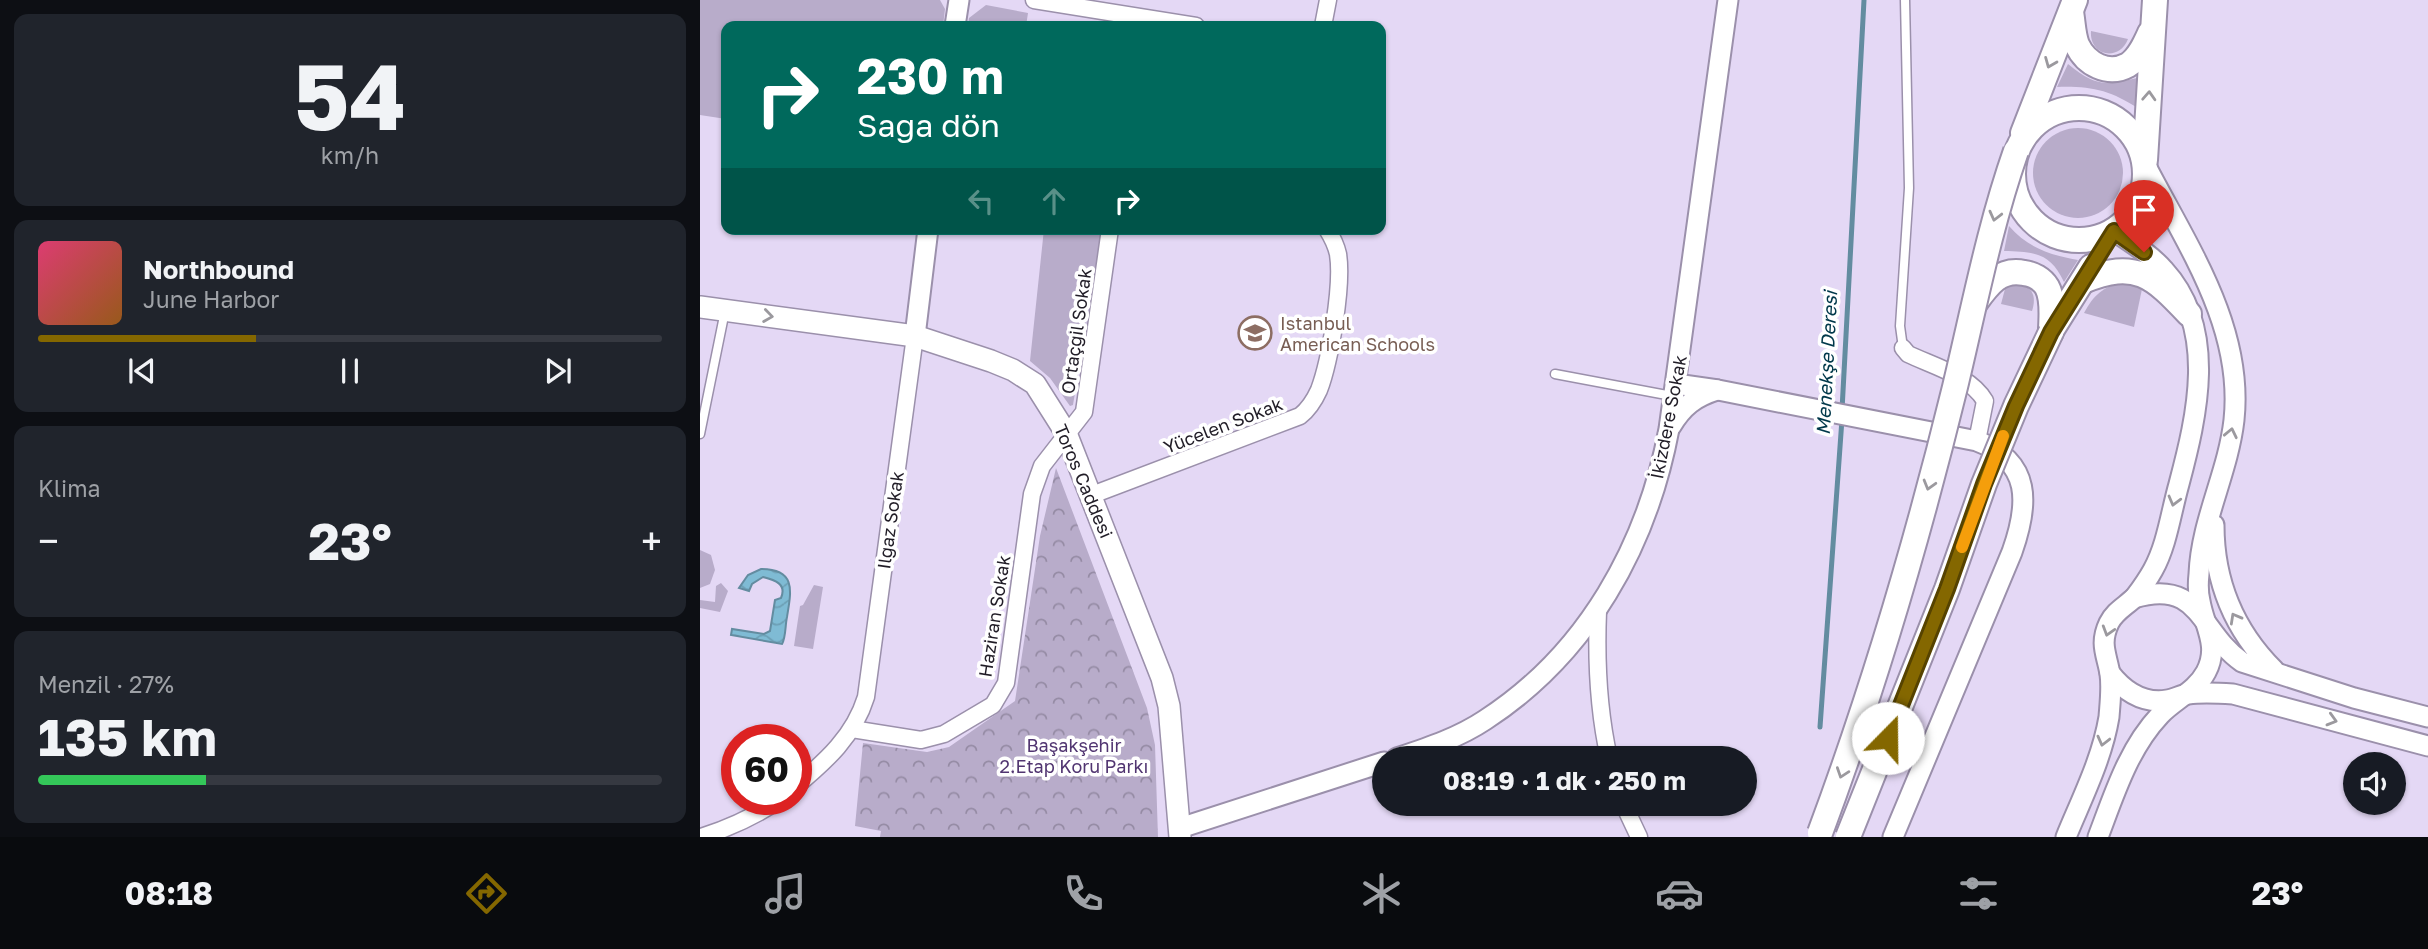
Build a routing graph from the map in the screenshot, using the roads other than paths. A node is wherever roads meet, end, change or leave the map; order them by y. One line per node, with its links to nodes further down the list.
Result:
1 (959, 0): 9 (street)
2 (1034, 0): 10 (street)
3 (1328, 0): 11 (street)
4 (1714, 0): 12 (street)
5 (1728, 0): 12 (street, İkizdere Sokak)
6 (1905, 0): 28 (lane)
7 (2155, 0): 13 (main road)
8 (2073, 5): 13 (main road); 14 (main road, one-way to 14)
9 (956, 21)
10 (1165, 21)
11 (1324, 21)
12 (1725, 22): 27 (street, İkizdere Sokak)
13 (2153, 27): 15 (main road, one-way to 13)
14 (2016, 151): 15 (main road); 16 (main road, bridge); 21 (main road, one-way to 21, bridge)
15 (2145, 164): 16 (main road); 37 (street, one-way to 15)
16 (2114, 231): 20 (main road); 24 (street)
17 (927, 235): 26 (street, Ilgaz Sokak)
18 (1109, 235): 33 (street, Ortaçgil Sokak)
19 (1331, 235): 36 (street, Yücelen Sokak)
20 (2083, 281): 24 (main road); 25 (main road)
21 (1975, 303): 25 (main road, bridge); 54 (main road, one-way to 54, bridge)
22 (700, 307): 23 (main road, Toros Caddesi)
23 (725, 310): 26 (main road, Toros Caddesi, one-way to 26); 34 (lane)
24 (2189, 313): 38 (street, one-way to 38)
25 (2051, 332): 57 (main road, bridge)
26 (915, 336): 33 (main road, Toros Caddesi); 45 (street, Ilgaz Sokak)
27 (1682, 344): 30 (street, İkizdere Sokak); 31 (street)
28 (1903, 348): 35 (street)
29 (1555, 374): 30 (lane)
30 (1676, 390): 31 (street); 32 (street, İkizdere Sokak)
31 (1726, 391): 32 (street); 35 (street)
32 (1669, 429): 39 (street, İkizdere Sokak)
33 (1066, 433): 36 (main road, Toros Caddesi); 45 (street, Haziran Sokak)
34 (700, 434)
35 (1976, 441): 58 (street)
36 (1092, 495): 53 (main road, Toros Caddesi)
37 (2215, 499): 40 (street); 41 (street, one-way to 37)
38 (2134, 598): 40 (street); 42 (street, one-way to 42)
39 (1598, 611): 46 (street, İkizdere Sokak); 47 (street)
40 (2209, 627): 41 (street); 43 (street)
41 (2276, 672): 44 (street)
42 (2110, 673): 43 (street); 59 (street, one-way to 59)
43 (2185, 694): 48 (street, one-way to 48); 60 (street)
44 (2428, 717)
45 (852, 729): 50 (street, Ilgaz Sokak)
46 (1429, 746)
47 (1607, 746)
48 (2428, 746)
49 (1372, 766): 53 (street)
50 (812, 772)
51 (752, 815): 55 (street)
52 (1629, 816): 56 (street)
53 (1183, 832)
54 (1819, 835)
55 (701, 837)
56 (1639, 837)
57 (1848, 837)
58 (1893, 837)
59 (2066, 837)
60 (2098, 837)

